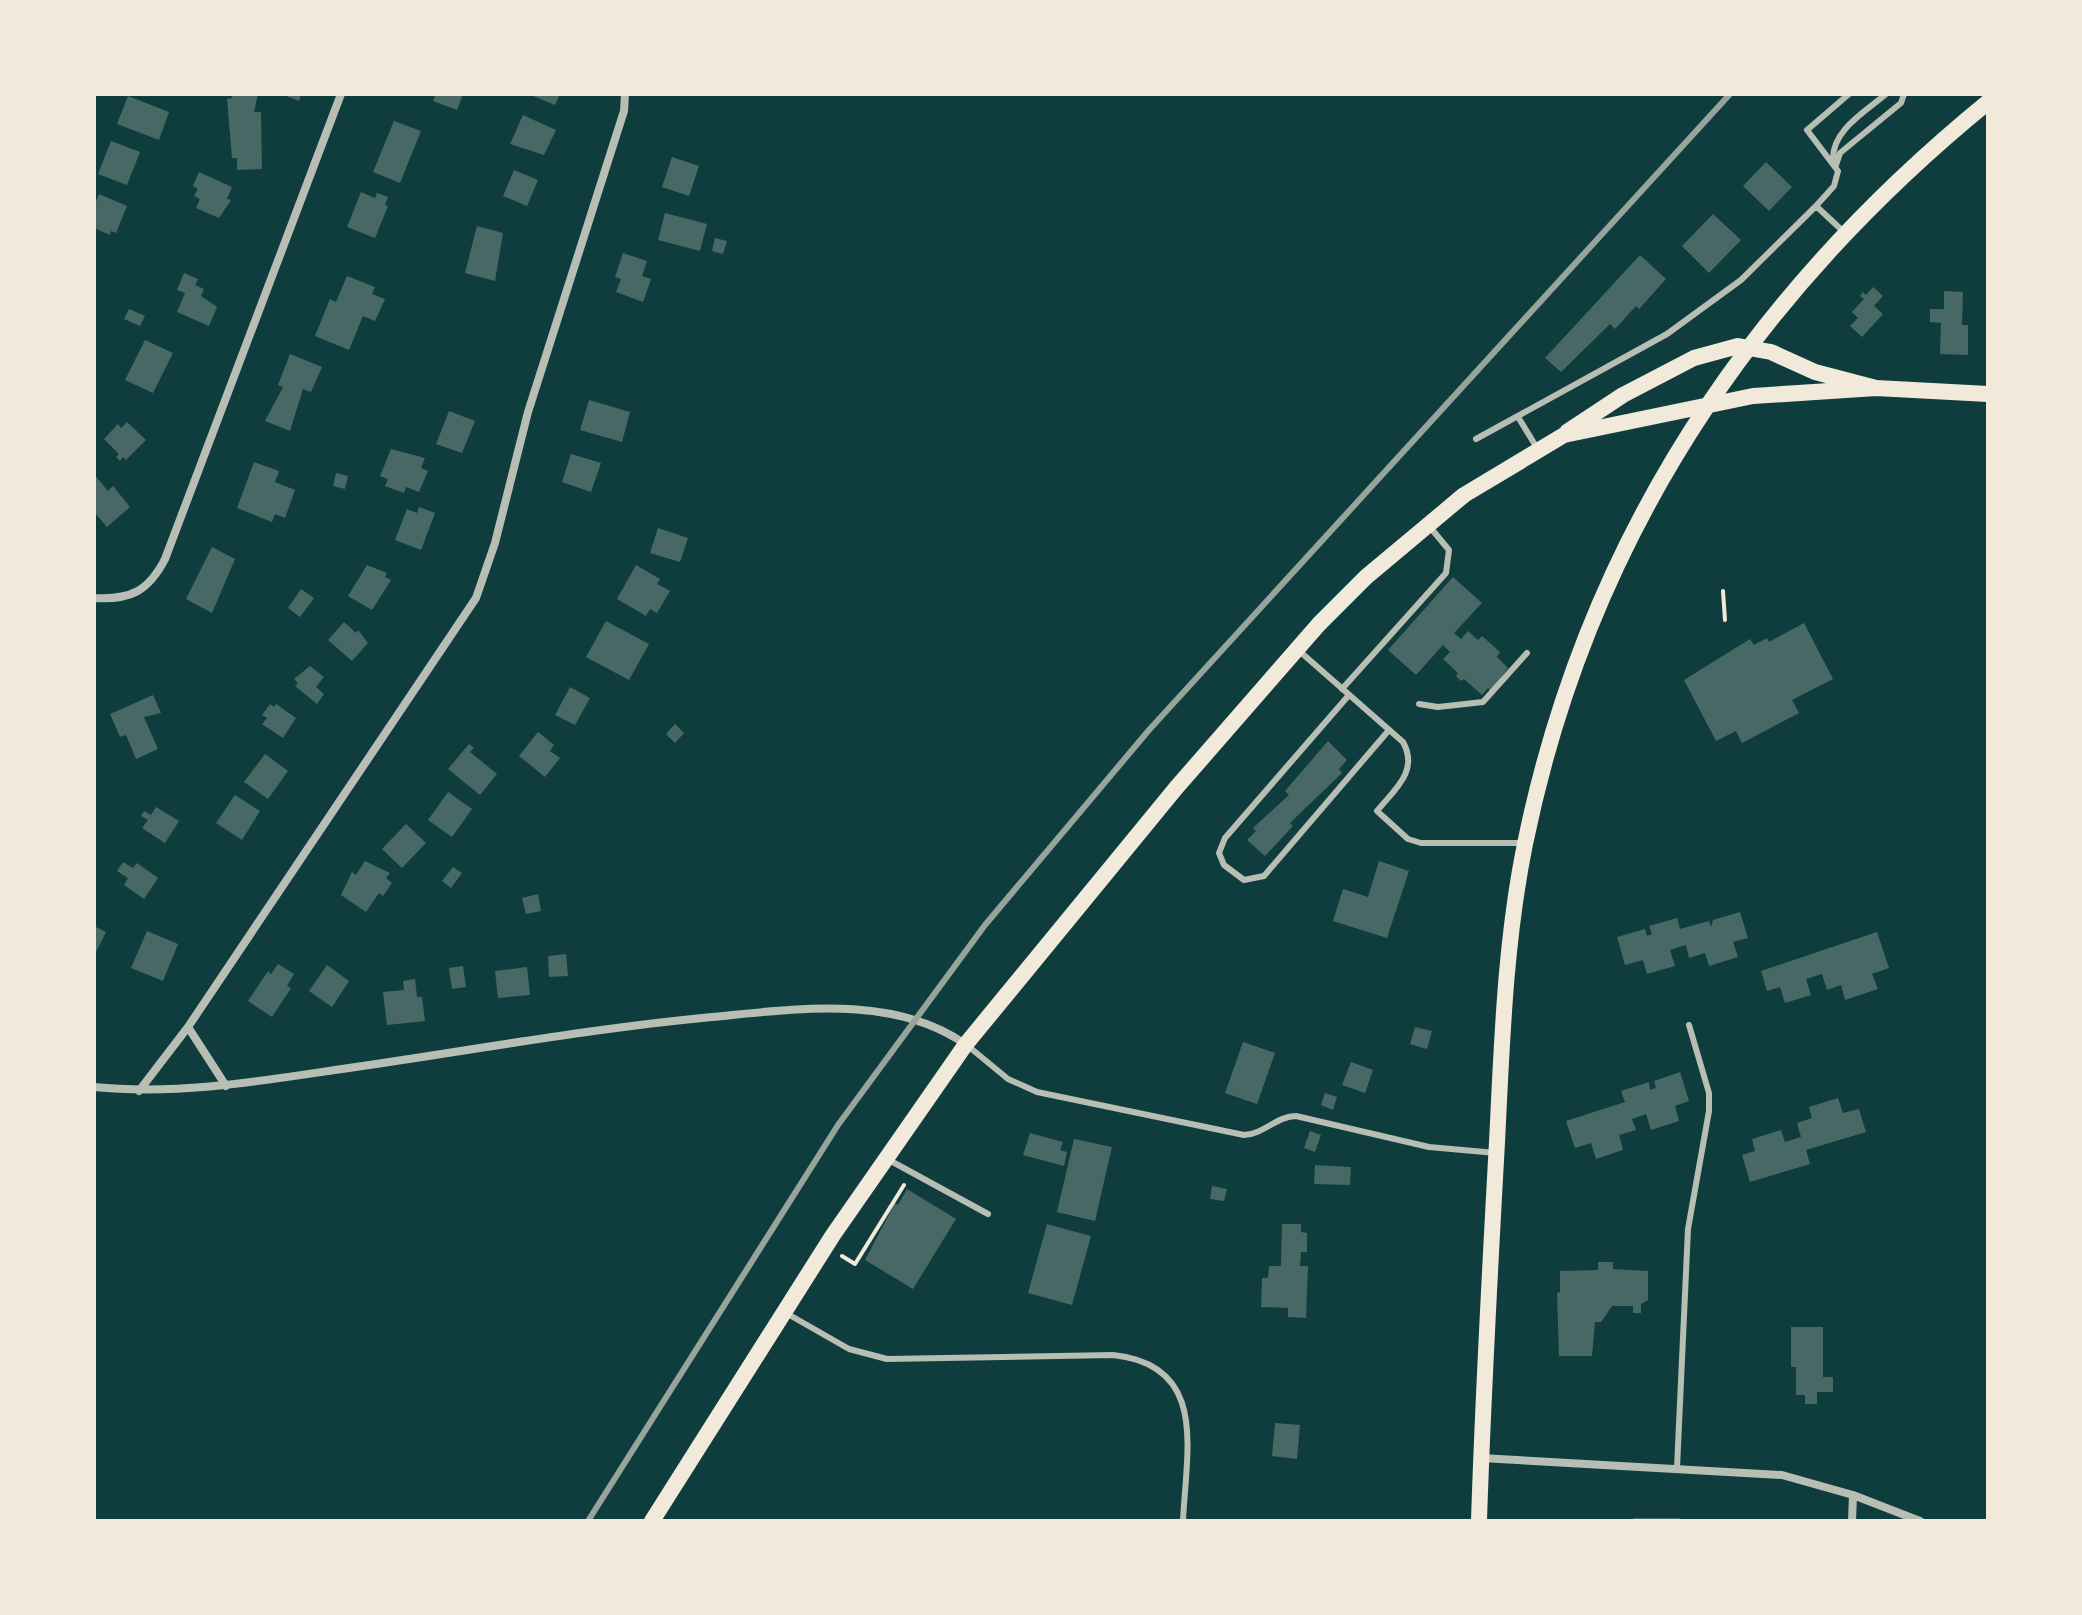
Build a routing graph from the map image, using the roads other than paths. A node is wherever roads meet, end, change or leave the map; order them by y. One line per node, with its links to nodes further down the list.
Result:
1 (341, 94): 19 (street)
2 (625, 94): 28 (street)
3 (1849, 94): 7 (lane)
4 (1886, 94): 7 (lane)
5 (1904, 94): 7 (lane)
6 (1988, 102): 9 (main road)
7 (1835, 163): 8 (lane)
8 (1816, 206): 9 (lane); 14 (lane)
9 (1845, 233): 10 (main road)
10 (1749, 346): 11 (main road); 13 (main road); 15 (main road)
11 (1876, 388): 12 (main road); 13 (main road)
12 (1988, 394)
13 (1702, 409): 15 (main road); 26 (main road)
14 (1518, 417): 16 (lane); 17 (lane)
15 (1564, 435): 17 (main road)
16 (1476, 439)
17 (1537, 449): 18 (main road)
18 (1427, 523): 20 (main road); 22 (lane)
19 (94, 598)
20 (1297, 649): 22 (lane); 29 (main road)
21 (1527, 653): 24 (lane)
22 (1342, 689): 23 (lane)
23 (1349, 695): 25 (lane); 25 (lane)
24 (1419, 704)
25 (1389, 730): 26 (lane)
26 (1525, 843): 33 (main road)
27 (1689, 1025): 38 (lane)
28 (188, 1027): 30 (street); 32 (street)
29 (966, 1044): 30 (street); 33 (lane); 34 (main road)
30 (226, 1086): 32 (street)
31 (94, 1087): 32 (street)
32 (139, 1091)
33 (1496, 1153): 37 (main road)
34 (886, 1158): 35 (lane); 36 (main road)
35 (988, 1214)
36 (783, 1311): 40 (main road); 41 (lane)
37 (1481, 1458): 38 (street); 42 (main road)
38 (1677, 1468): 39 (street)
39 (1853, 1495): 43 (street); 44 (street)
40 (652, 1521)
41 (1183, 1521)
42 (1479, 1521)
43 (1852, 1521)
44 (1920, 1521)

